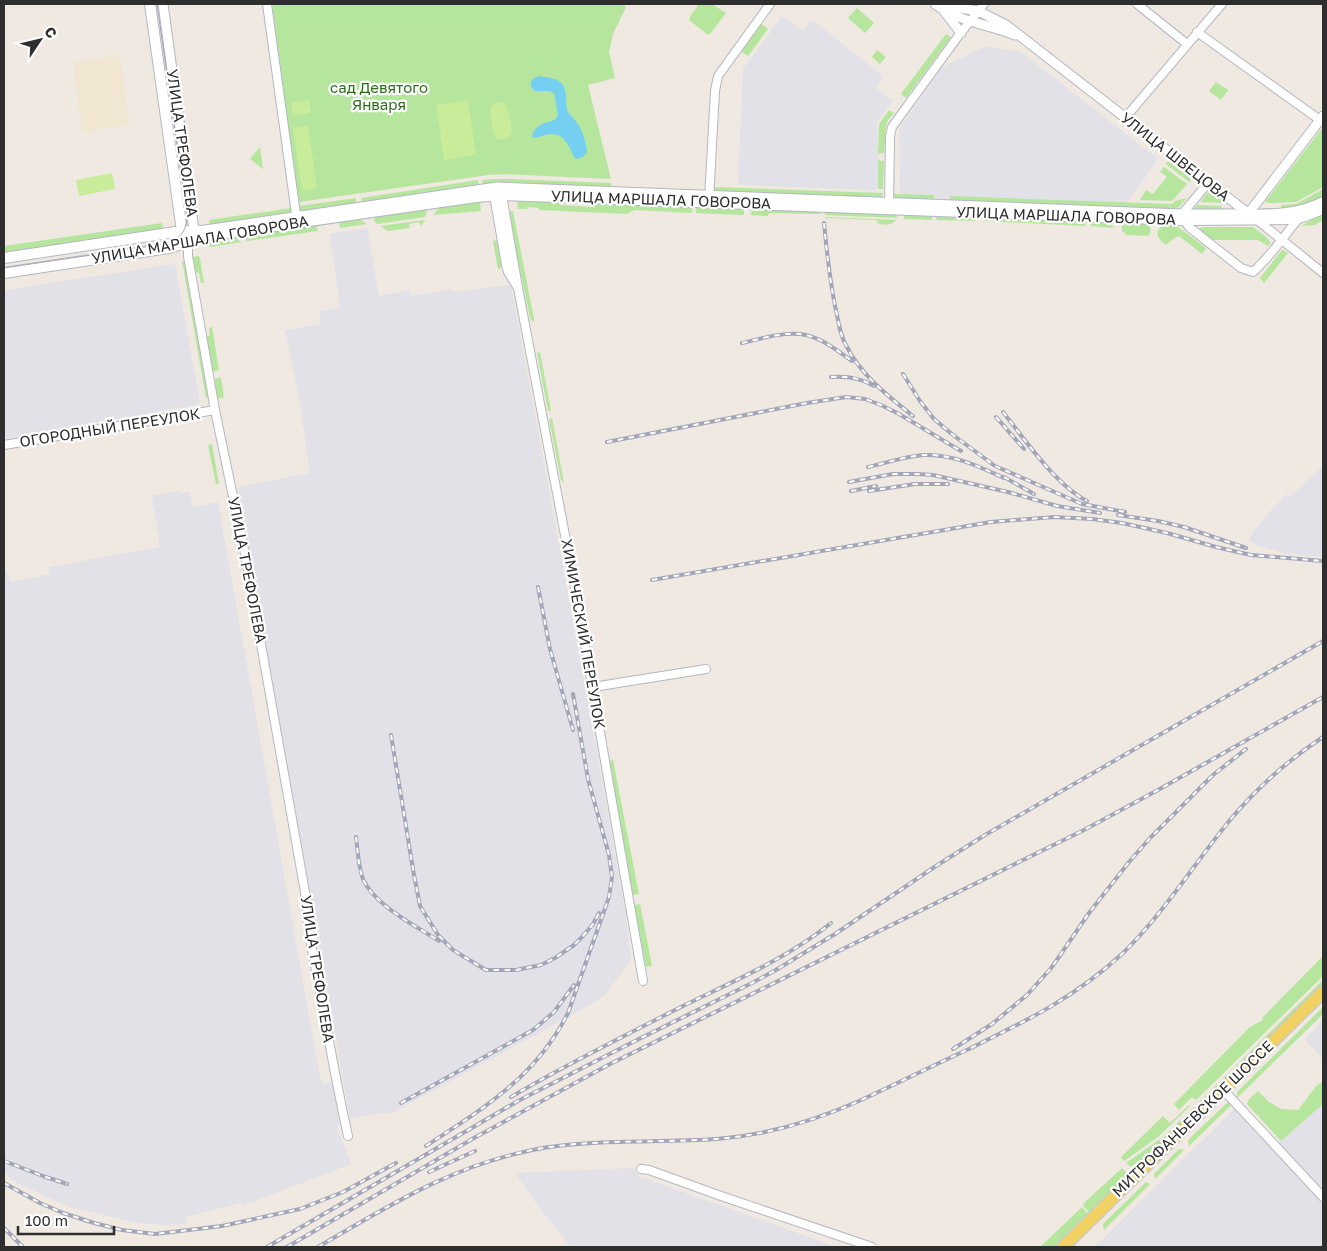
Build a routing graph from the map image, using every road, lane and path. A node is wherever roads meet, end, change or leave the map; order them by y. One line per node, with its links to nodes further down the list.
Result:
1 (150, 4): 29 (main road, УЛИЦА ТРЕФОЛЕВА)
2 (163, 4): 28 (street, УЛИЦА ТРЕФОЛЕВА)
3 (267, 4): 26 (street)
4 (770, 4): 19 (street)
5 (935, 4): 8 (street, УЛИЦА ШВЕЦОВА)
6 (1137, 4): 14 (street)
7 (1222, 4): 11 (street)
8 (946, 7): 9 (street, УЛИЦА ШВЕЦОВА); 10 (street, УЛИЦА ШВЕЦОВА); 12 (street)
9 (981, 7): 10 (street); 13 (street, УЛИЦА ШВЕЦОВА)
10 (970, 22): 12 (street); 13 (street, УЛИЦА ШВЕЦОВА)
11 (1197, 32): 14 (street); 16 (street)
12 (961, 33): 21 (street)
13 (1027, 42): 15 (street, УЛИЦА ШВЕЦОВА)
14 (1187, 44): 15 (street)
15 (1125, 118): 17 (street, УЛИЦА ШВЕЦОВА)
16 (1322, 118): 23 (street)
17 (1208, 183): 23 (street, УЛИЦА ШВЕЦОВА); 24 (street)
18 (498, 192): 19 (main road, УЛИЦА МАРШАЛА ГОВОРОВА); 26 (main road, УЛИЦА МАРШАЛА ГОВОРОВА); 38 (street, ХИМИЧЕСКИЙ ПЕРЕУЛОК)
19 (709, 199): 21 (main road, УЛИЦА МАРШАЛА ГОВОРОВА)
20 (1323, 201): 23 (street, УЛИЦА МАРШАЛА ГОВОРОВА)
21 (889, 206): 24 (main road, УЛИЦА МАРШАЛА ГОВОРОВА)
22 (1323, 209): 25 (main road, УЛИЦА МАРШАЛА ГОВОРОВА)
23 (1248, 214): 24 (street, УЛИЦА МАРШАЛА ГОВОРОВА); 27 (street, УЛИЦА ШВЕЦОВА)
24 (1183, 217): 27 (main road, УЛИЦА МАРШАЛА ГОВОРОВА); 30 (street)
25 (1299, 218): 27 (main road, УЛИЦА МАРШАЛА ГОВОРОВА); 30 (street)
26 (297, 219): 28 (street, УЛИЦА МАРШАЛА ГОВОРОВА); 31 (main road, УЛИЦА МАРШАЛА ГОВОРОВА)
27 (1257, 220): 30 (street, УЛИЦА ШВЕЦОВА)
28 (194, 230): 29 (street, УЛИЦА МАРШАЛА ГОВОРОВА); 31 (street, УЛИЦА ТРЕФОЛЕВА)
29 (182, 231): 32 (main road, УЛИЦА МАРШАЛА ГОВОРОВА)
30 (1282, 240): 34 (street, УЛИЦА ШВЕЦОВА)
31 (188, 243): 33 (main road, УЛИЦА МАРШАЛА ГОВОРОВА); 35 (street, УЛИЦА ТРЕФОЛЕВА)
32 (4, 258)
33 (4, 273)
34 (1323, 273)
35 (215, 410): 36 (street, ОГОРОДНЫЙ ПЕРЕУЛОК); 43 (street, УЛИЦА ТРЕФОЛЕВА)
36 (4, 445)
37 (706, 669): 38 (street)
38 (593, 687): 39 (street, ХИМИЧЕСКИЙ ПЕРЕУЛОК)
39 (643, 981)
40 (1323, 992): 47 (main road, МИТРОФАНЬЕВСКОЕ ШОССЕ)
41 (1323, 1001): 42 (main road, МИТРОФАНЬЕВСКОЕ ШОССЕ)
42 (1228, 1095): 45 (street); 48 (main road, МИТРОФАНЬЕВСКОЕ ШОССЕ)
43 (348, 1136)
44 (641, 1169): 46 (street)
45 (1323, 1197)
46 (872, 1247)
47 (1063, 1247)
48 (1073, 1247)

